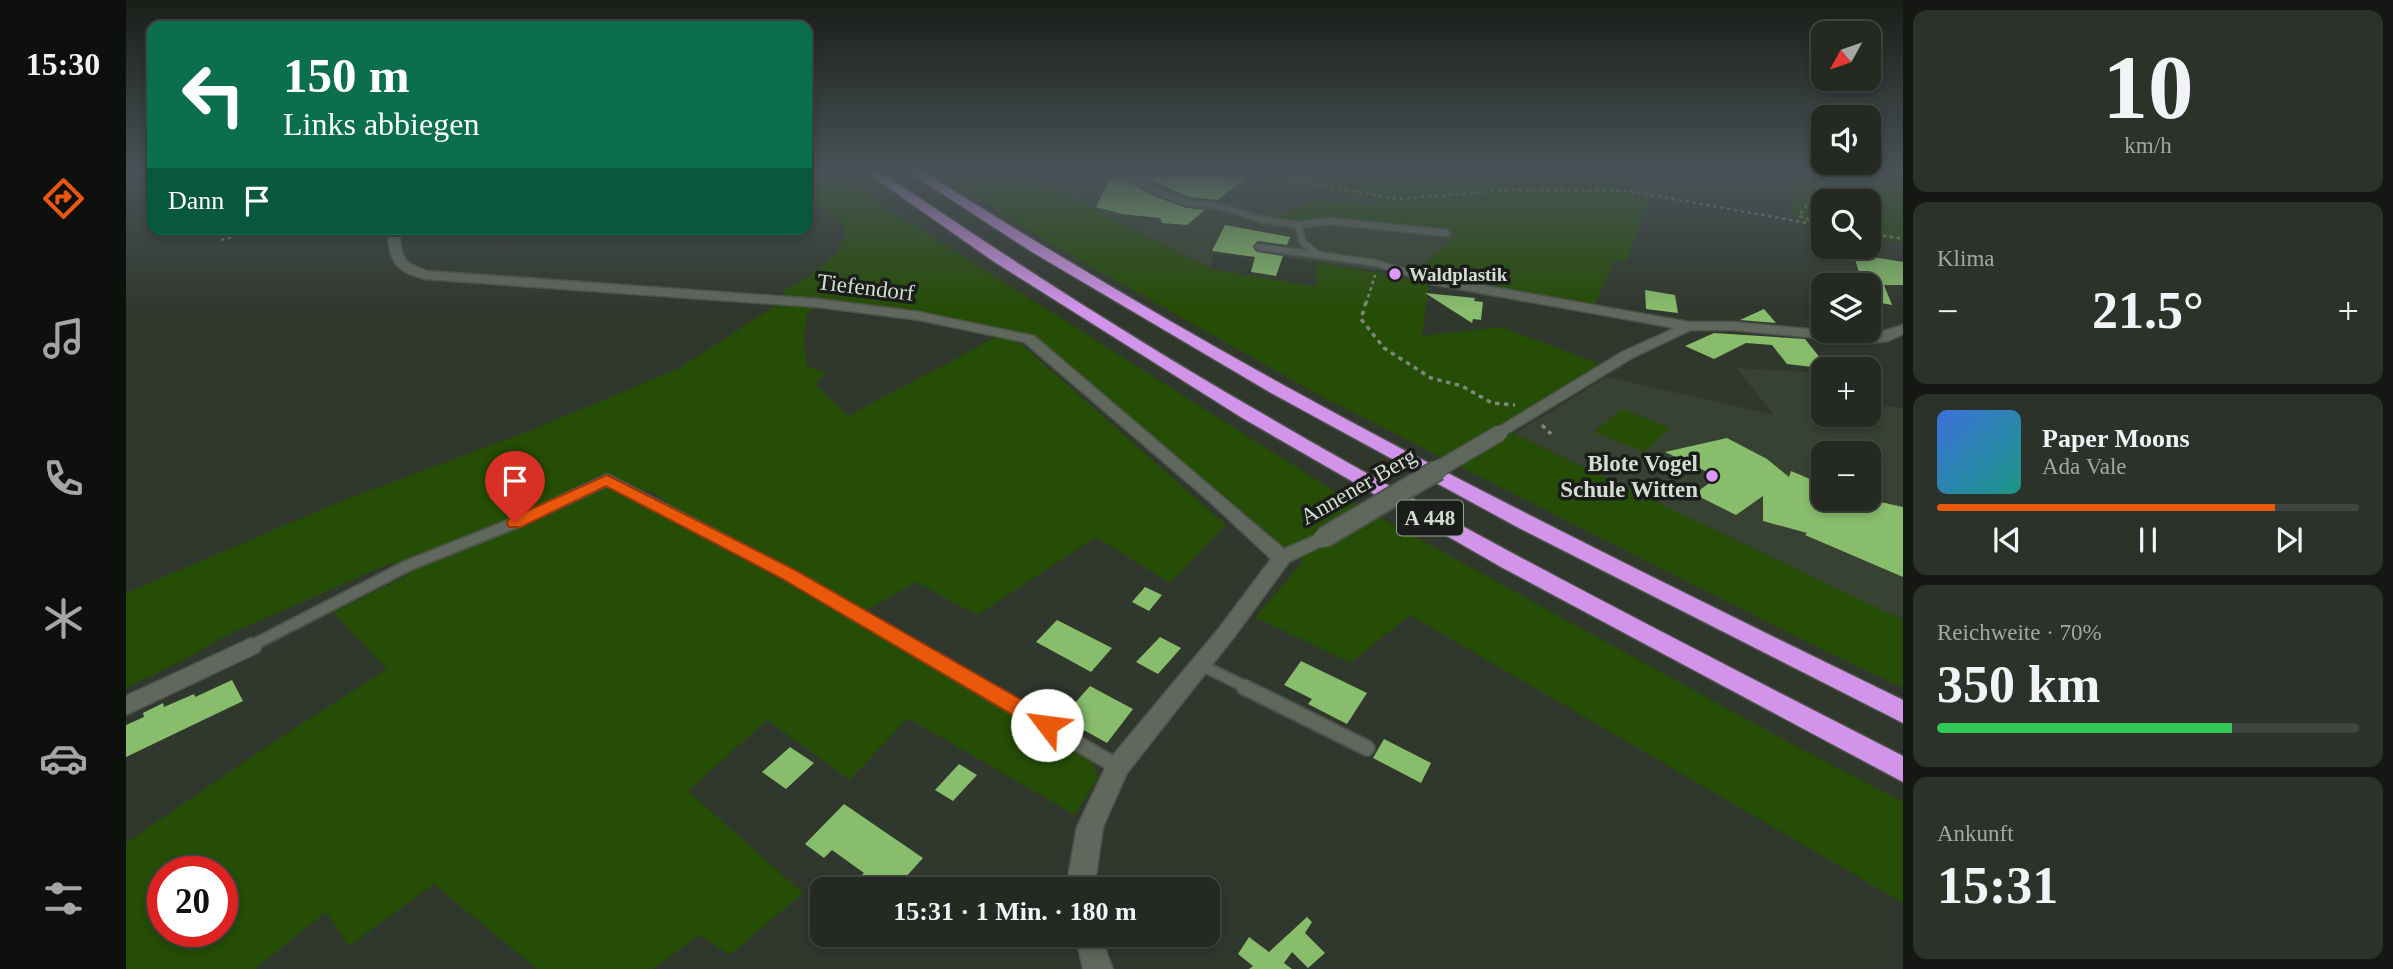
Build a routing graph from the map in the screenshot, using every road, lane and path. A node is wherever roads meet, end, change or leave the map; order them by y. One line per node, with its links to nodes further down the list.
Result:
1 (941, 219): 28 (highway, A 448)
2 (989, 219): 25 (highway, A 448)
3 (1261, 219): 6 (lane)
4 (1786, 219): 5 (path)
5 (1811, 224)
6 (1298, 225): 7 (lane); 14 (lane)
7 (1447, 233)
8 (241, 235): 12 (path)
9 (394, 235): 21 (street, Tiefendorf)
10 (1881, 235): 11 (path)
11 (1903, 239)
12 (221, 240)
13 (1258, 247): 14 (lane)
14 (1319, 255): 16 (lane)
15 (1376, 274): 19 (path)
16 (1435, 281): 17 (street, Annener Berg)
17 (1689, 326): 18 (street, Annener Berg); 19 (street, Annener Berg)
18 (1903, 329)
19 (1545, 406): 20 (path); 21 (street, Annener Berg, bridge)
20 (1550, 434)
21 (1282, 558): 23 (street, Annener Berg)
22 (251, 646): 24 (street); 27 (lane)
23 (1201, 665): 26 (lane); 27 (street, Annener Berg)
24 (126, 706)
25 (1903, 712)
26 (1367, 748)
27 (1118, 767): 29 (street, Annener Berg)
28 (1903, 770)
29 (1082, 877)
30 (1091, 947): 31 (street)
31 (1099, 969)

